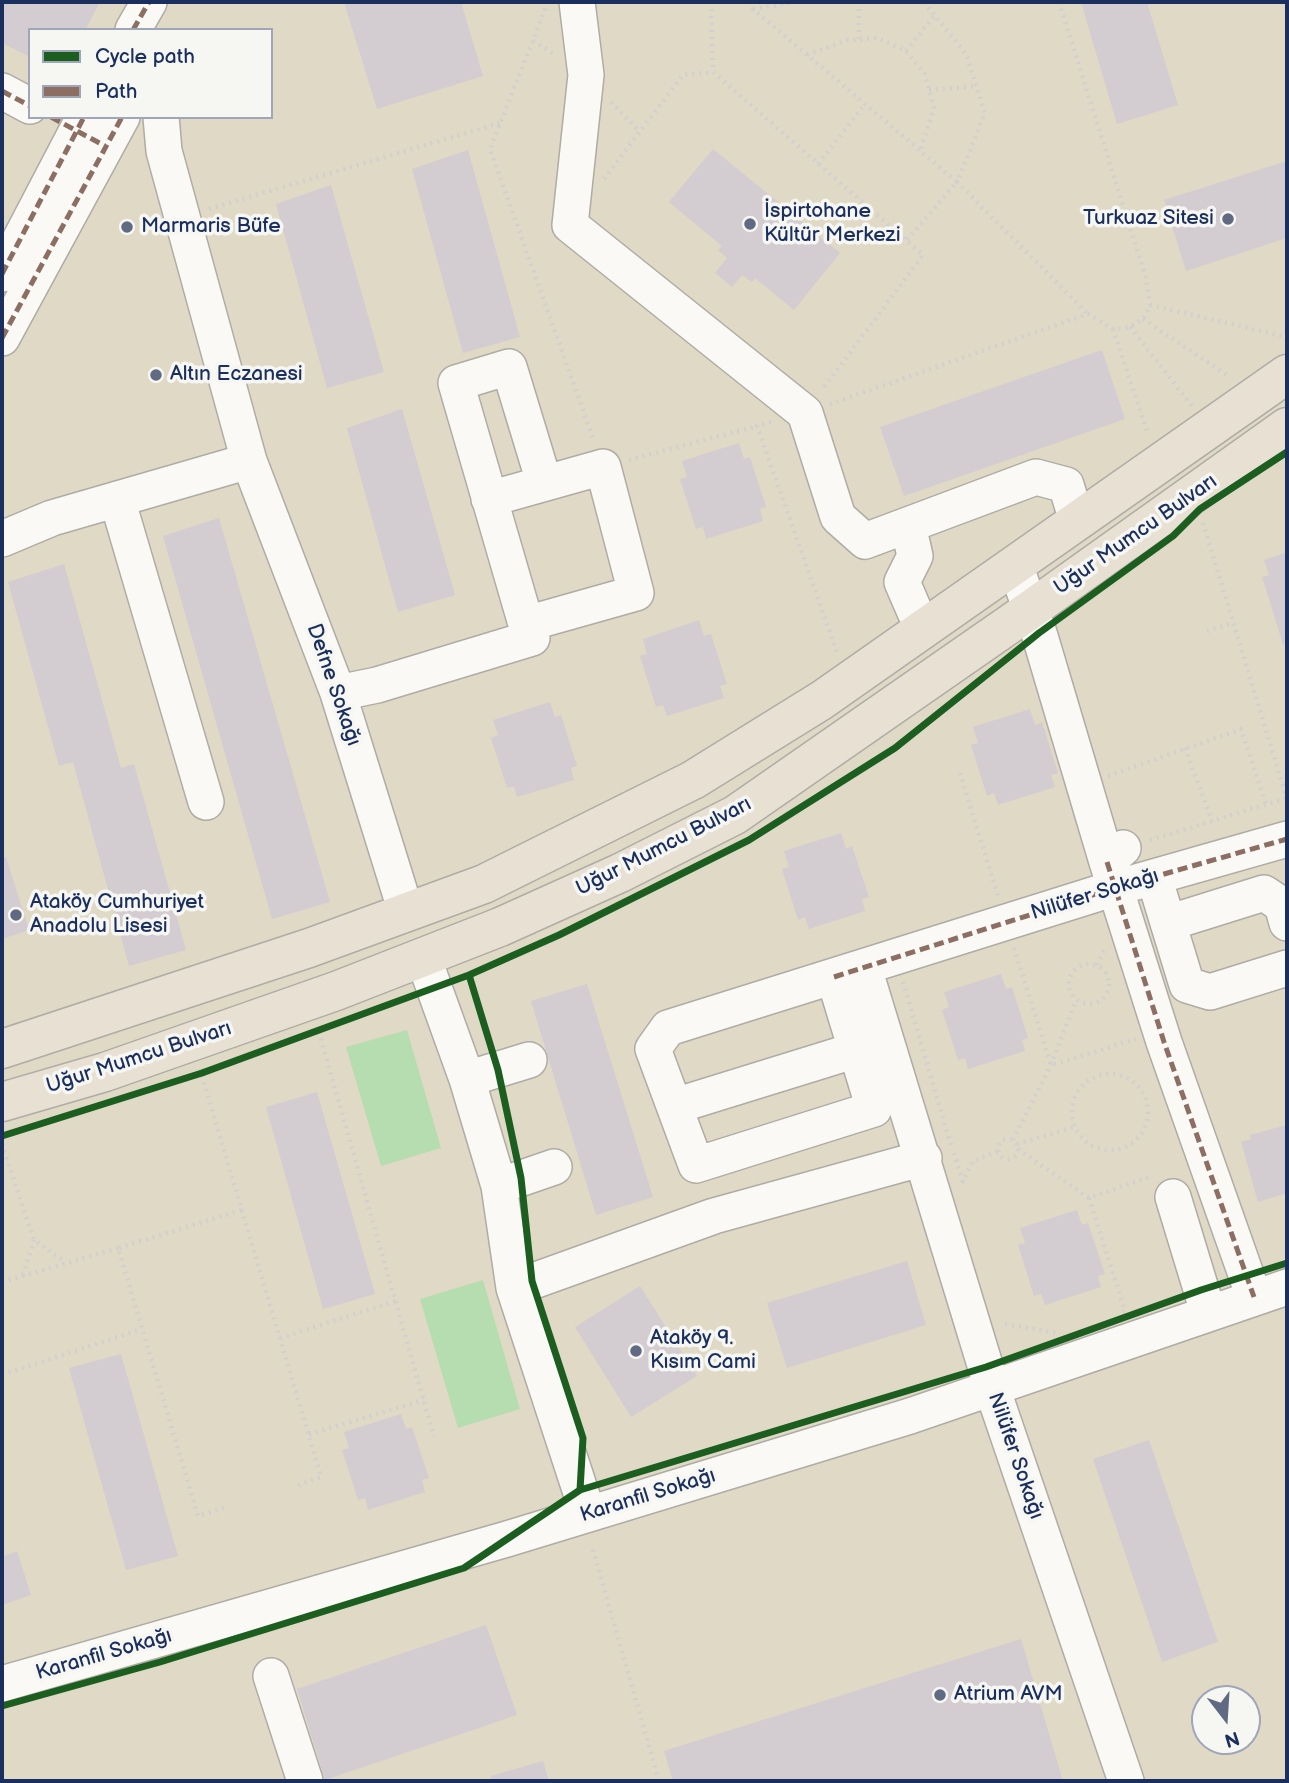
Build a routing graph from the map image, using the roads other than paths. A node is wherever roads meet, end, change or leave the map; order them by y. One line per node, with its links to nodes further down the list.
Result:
1 (149, 2): 4 (street)
2 (172, 2): 5 (street)
3 (577, 2): 19 (street)
4 (134, 28)
5 (160, 28)
6 (2, 91): 7 (street)
7 (28, 105)
8 (161, 119): 14 (street, Defne Sokağı)
9 (88, 126): 10 (street); 11 (street)
10 (2, 274)
11 (2, 338)
12 (1272, 385): 18 (main road)
13 (1287, 426): 22 (main road, Uğur Mumcu Bulvarı)
14 (249, 461): 16 (street); 25 (street, Defne Sokağı)
15 (544, 482): 17 (street); 17 (street); 24 (street)
16 (117, 499): 20 (street); 26 (street)
17 (489, 499): 24 (street)
18 (1077, 521): 19 (street); 21 (main road)
19 (908, 525): 23 (street)
20 (2, 538)
21 (1015, 565): 22 (street); 30 (main road)
22 (1030, 610): 28 (street); 33 (main road, Uğur Mumcu Bulvarı)
23 (915, 612)
24 (526, 624): 25 (street)
25 (338, 693): 30 (street, Defne Sokağı)
26 (206, 802)
27 (1287, 839): 29 (street, Nilüfer Sokağı)
28 (1115, 866): 29 (street, Nilüfer Sokağı); 35 (street, Nilüfer Sokağı); 48 (street)
29 (1154, 877): 31 (street)
30 (406, 912): 33 (main road); 36 (main road)
31 (1168, 923): 32 (street); 34 (street)
32 (1287, 923)
33 (423, 957): 39 (street); 40 (main road, Uğur Mumcu Bulvarı)
34 (1287, 968)
35 (849, 972): 37 (street); 41 (street); 42 (street, Nilüfer Sokağı)
36 (2, 1049)
37 (856, 1050): 41 (street); 41 (street)
38 (529, 1060): 39 (street)
39 (467, 1079): 44 (street)
40 (2, 1102)
41 (675, 1106)
42 (924, 1158): 47 (street); 50 (street, Nilüfer Sokağı)
43 (555, 1167): 44 (street)
44 (499, 1185): 47 (street)
45 (1163, 1186): 49 (street)
46 (1287, 1287): 48 (street, Karanfil Sokağı)
47 (514, 1288): 51 (street)
48 (1254, 1297): 49 (street, Karanfil Sokağı)
49 (1209, 1312): 50 (street, Karanfil Sokağı)
50 (992, 1388): 51 (street, Karanfil Sokağı); 55 (street, Nilüfer Sokağı)
51 (588, 1514): 53 (street, Karanfil Sokağı)
52 (271, 1676): 54 (street)
53 (2, 1684)
54 (305, 1781)
55 (1126, 1781)

